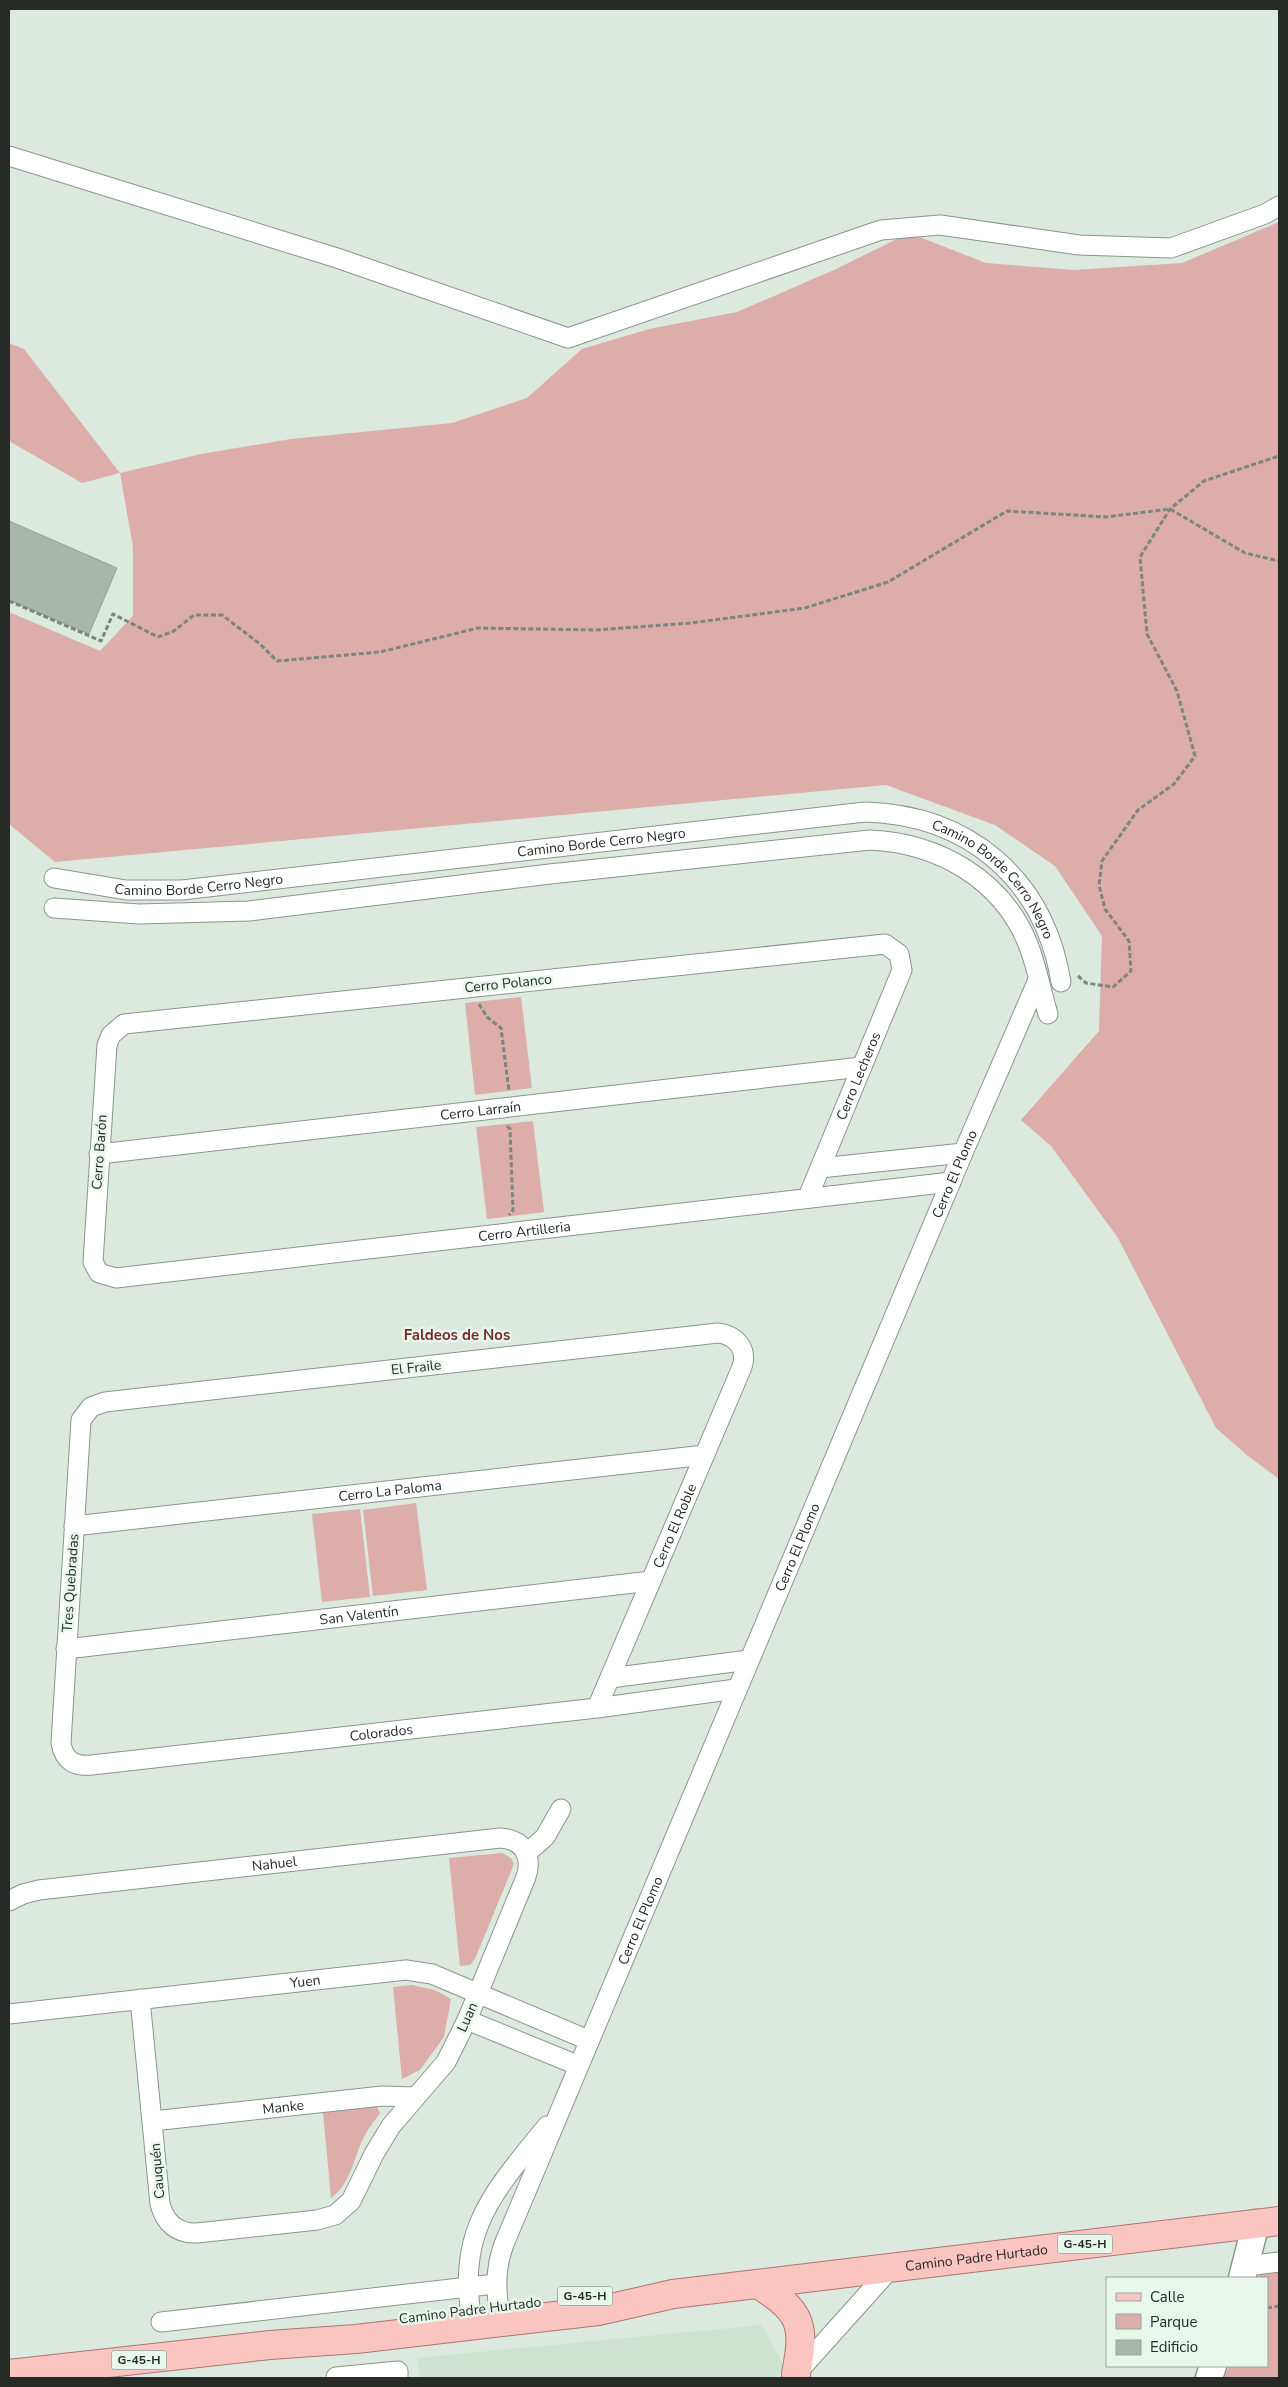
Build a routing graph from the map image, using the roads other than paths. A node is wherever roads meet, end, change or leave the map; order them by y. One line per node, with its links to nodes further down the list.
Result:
1 (9, 156): 2 (street)
2 (1279, 206)
3 (899, 954): 7 (street, Cerro Polanco); 8 (street, Cerro Lecheros)
4 (1038, 980): 5 (street, Camino Borde Cerro Negro); 6 (street, Camino Borde Cerro Negro); 9 (street, Cerro El Plomo)
5 (1061, 982)
6 (1048, 1014)
7 (114, 1030): 10 (street, Cerro Barón)
8 (862, 1067): 10 (street, Cerro Larraín); 11 (street, Cerro Lecheros)
9 (963, 1153): 11 (street); 12 (street, Cerro El Plomo)
10 (99, 1154): 14 (street, Cerro Barón)
11 (820, 1168): 13 (street, Cerro Lecheros)
12 (951, 1182): 13 (street, Cerro Artilleria); 21 (street, Cerro El Plomo)
13 (808, 1197): 14 (street, Cerro Artilleria)
14 (99, 1274)
15 (739, 1343): 16 (street, El Fraile); 17 (street, Cerro El Roble)
16 (91, 1407): 18 (street, Tres Quebradas)
17 (705, 1455): 18 (street, Cerro La Paloma); 19 (street, Cerro El Roble)
18 (74, 1526): 20 (street, Tres Quebradas)
19 (651, 1581): 20 (street, San Valentín); 22 (street, Cerro El Roble)
20 (66, 1649): 27 (street, Tres Quebradas)
21 (749, 1660): 22 (street); 23 (street, Cerro El Plomo)
22 (610, 1678): 25 (street, Cerro El Roble)
23 (736, 1689): 24 (street, Colorados); 26 (street, Cerro El Plomo)
24 (695, 1695): 25 (street, Colorados); 26 (street)
25 (597, 1708): 27 (street, Colorados)
26 (722, 1724): 35 (street, Cerro El Plomo)
27 (69, 1760)
28 (561, 1809): 29 (street)
29 (527, 1852): 30 (street, Nahuel); 31 (street, Luan)
30 (13, 1899)
31 (477, 1994): 32 (street, Yuen); 34 (street, Luan); 35 (street, Yuen)
32 (140, 1999): 33 (street, Yuen); 39 (street, Cauquén)
33 (9, 2014)
34 (467, 2020): 36 (street); 37 (street, Luan)
35 (588, 2040): 36 (street, Cerro El Plomo)
36 (578, 2065): 38 (street, Cerro El Plomo)
37 (415, 2098): 39 (street, Manke); 40 (street, Luan)
38 (557, 2114): 46 (street, Cerro El Plomo); 47 (street, Cerro El Plomo)
39 (153, 2121): 40 (street, Cauquén)
40 (341, 2211)
41 (1268, 2222): 43 (main road, Camino Padre Hurtado / G-45-H); 44 (street)
42 (1279, 2262): 44 (street)
43 (892, 2267): 45 (main road, Camino Padre Hurtado / G-45-H); 50 (street)
44 (1244, 2272)
45 (758, 2284): 46 (main road, Camino Padre Hurtado / G-45-H); 50 (main road)
46 (498, 2304): 47 (main road, Camino Padre Hurtado / G-45-H)
47 (470, 2308): 48 (street, Camino Padre Hurtado); 49 (main road, Camino Padre Hurtado / G-45-H)
48 (161, 2322)
49 (9, 2374)
50 (794, 2376)
51 (336, 2377): 52 (street)
52 (398, 2378)

